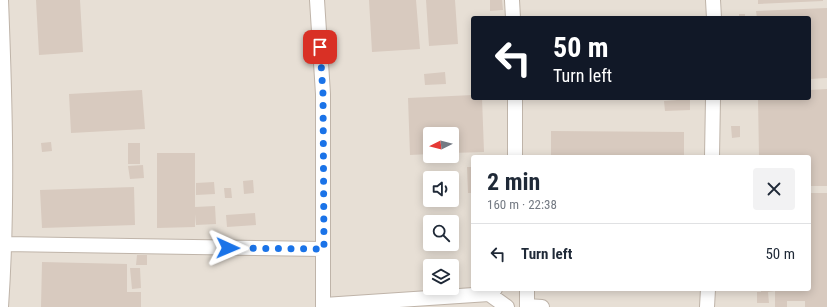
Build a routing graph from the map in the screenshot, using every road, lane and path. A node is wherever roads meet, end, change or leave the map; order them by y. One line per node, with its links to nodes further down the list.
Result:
1 (1, 0): 11 (street)
2 (317, 0): 12 (street)
3 (512, 0): 5 (street)
4 (713, 0): 6 (street)
5 (513, 16)
6 (714, 16)
7 (515, 100): 9 (street)
8 (713, 100): 10 (street)
9 (516, 155)
10 (712, 155)
11 (5, 244): 12 (street); 17 (street)
12 (324, 249): 16 (street)
13 (527, 291): 19 (street)
14 (708, 291): 21 (street)
15 (492, 292): 16 (street); 18 (street)
16 (324, 306)
17 (1, 307)
18 (507, 307)
19 (527, 307): 20 (street)
20 (542, 307)
21 (707, 307)

